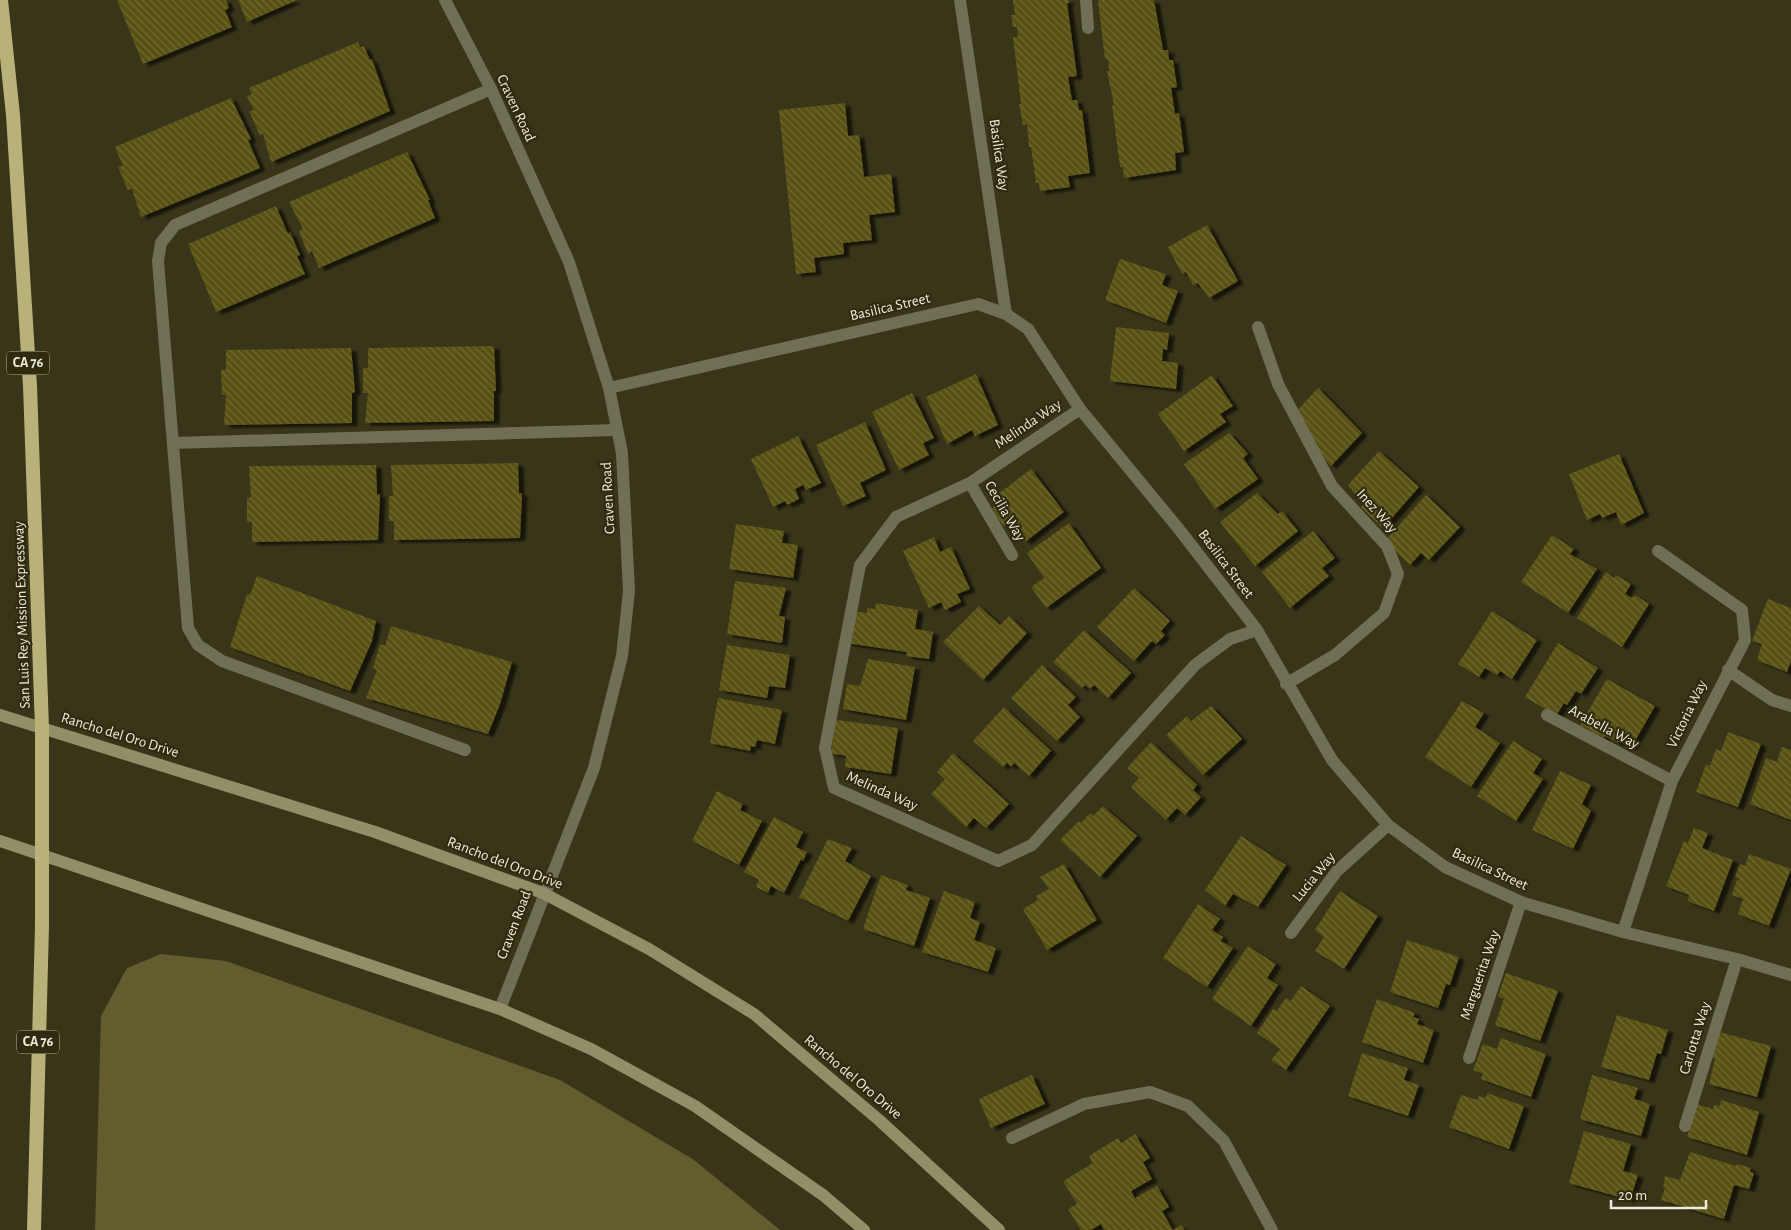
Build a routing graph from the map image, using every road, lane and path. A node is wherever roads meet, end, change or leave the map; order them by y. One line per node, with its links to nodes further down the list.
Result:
1 (1, 0): 22 (highway, San Luis Rey Mission Expressway / CA 76)
2 (444, 0): 6 (street, Craven Road)
3 (960, 0): 7 (street, Basilica Way)
4 (1086, 0): 5 (street)
5 (1088, 28)
6 (491, 89): 9 (street, Craven Road); 12 (street)
7 (1006, 314): 9 (street, Basilica Street); 10 (street, Basilica Street)
8 (1258, 327): 18 (street, Inez Way)
9 (609, 388): 11 (street, Craven Road)
10 (1080, 408): 13 (street, Melinda Way); 16 (street, Basilica Street)
11 (617, 430): 12 (street); 28 (street, Craven Road)
12 (173, 443): 23 (street)
13 (970, 483): 15 (street, Cecilia Way); 16 (street, Melinda Way)
14 (1658, 551): 17 (street, Victoria Way)
15 (1012, 555)
16 (1257, 630): 18 (street, Basilica Street)
17 (1728, 670): 19 (street); 24 (street, Victoria Way)
18 (1286, 684): 25 (street, Basilica Street)
19 (1791, 706)
20 (0, 714): 22 (main road, Rancho del Oro Drive)
21 (1547, 714): 24 (street, Arabella Way)
22 (42, 728): 27 (highway, San Luis Rey Mission Expressway / CA 76); 28 (main road, Rancho del Oro Drive)
23 (465, 750)
24 (1672, 781): 31 (street, Victoria Way)
25 (1388, 825): 29 (street, Basilica Street); 30 (street, Lucia Way)
26 (0, 840): 27 (main road)
27 (42, 854): 34 (main road); 38 (highway, San Luis Rey Mission Expressway / CA 76)
28 (543, 893): 34 (street, Craven Road); 40 (main road, Rancho del Oro Drive)
29 (1521, 902): 31 (street, Basilica Street); 35 (street, Marguerita Way)
30 (1291, 932)
31 (1623, 932): 32 (street, Basilica Street)
32 (1737, 959): 33 (street, Basilica Street); 36 (street, Carlotta Way)
33 (1791, 975)
34 (500, 1008): 39 (main road)
35 (1469, 1058)
36 (1685, 1126)
37 (1012, 1138): 41 (street)
38 (34, 1230)
39 (864, 1230)
40 (999, 1230)
41 (1272, 1230)

